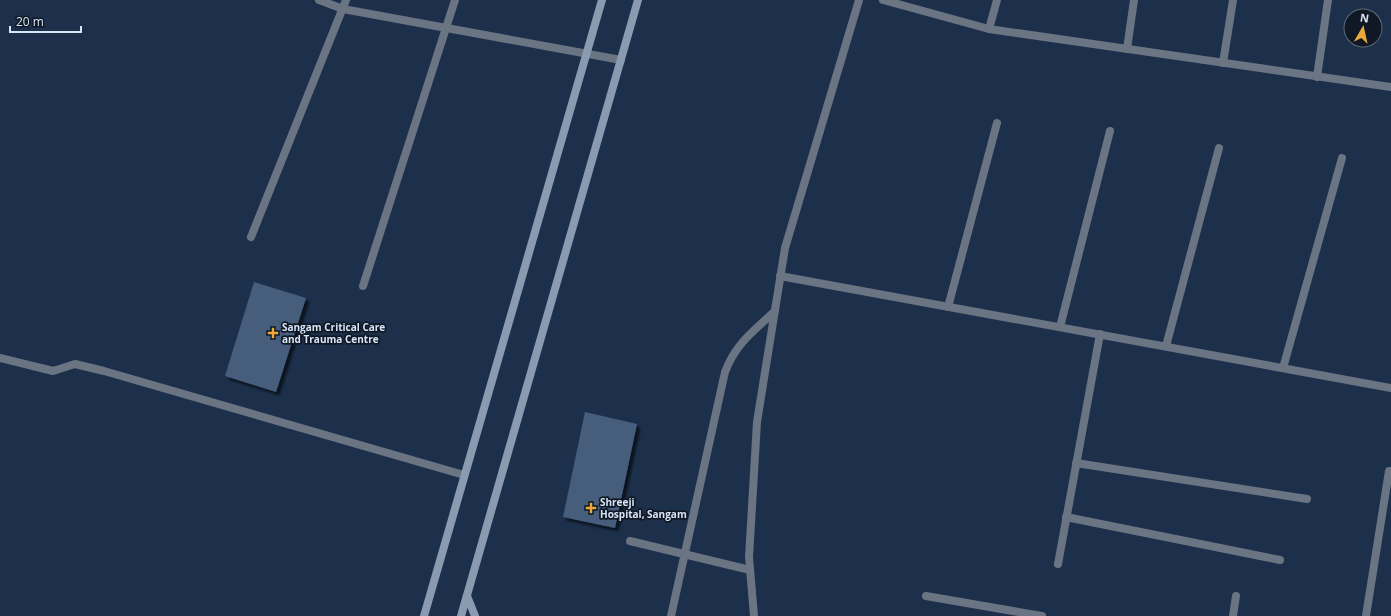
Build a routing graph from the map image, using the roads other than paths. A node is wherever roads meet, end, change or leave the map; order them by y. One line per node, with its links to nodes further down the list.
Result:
1 (319, 0): 12 (street)
2 (346, 0): 12 (street)
3 (455, 0): 13 (street)
4 (602, 0): 16 (main road)
5 (638, 0): 17 (main road)
6 (859, 0): 26 (street)
7 (884, 0): 14 (street)
8 (997, 0): 14 (street)
9 (1134, 0): 15 (street)
10 (1233, 0): 18 (street)
11 (1328, 0): 19 (street)
12 (343, 9): 13 (street); 25 (street)
13 (446, 28): 16 (street); 27 (street)
14 (989, 29): 15 (street)
15 (1127, 49): 18 (street)
16 (586, 53): 17 (street); 38 (main road)
17 (621, 60): 46 (main road)
18 (1223, 63): 19 (street)
19 (1317, 77): 20 (street)
20 (1391, 87)
21 (996, 122): 28 (street)
22 (1110, 131): 30 (street)
23 (1219, 148): 32 (street)
24 (1342, 158): 34 (street)
25 (251, 237)
26 (780, 276): 28 (street); 29 (street)
27 (363, 286)
28 (948, 306): 30 (street)
29 (775, 311): 42 (street); 45 (street)
30 (1060, 327): 31 (street)
31 (1100, 334): 32 (street); 36 (street)
32 (1166, 346): 34 (street)
33 (0, 358): 38 (street)
34 (1284, 368): 35 (street)
35 (1390, 385)
36 (1076, 462): 39 (street); 40 (street)
37 (1391, 471): 56 (street)
38 (464, 475): 49 (main road)
39 (1307, 499)
40 (1066, 517): 43 (street); 44 (street)
41 (630, 541): 42 (street)
42 (685, 554): 45 (street); 52 (street)
43 (1280, 560)
44 (1058, 564)
45 (750, 570): 53 (street)
46 (467, 596): 50 (main road); 51 (main road)
47 (926, 596): 54 (street)
48 (1236, 596): 55 (street)
49 (424, 616)
50 (461, 616)
51 (475, 616)
52 (671, 616)
53 (754, 616)
54 (1042, 616)
55 (1233, 616)
56 (1366, 616)

